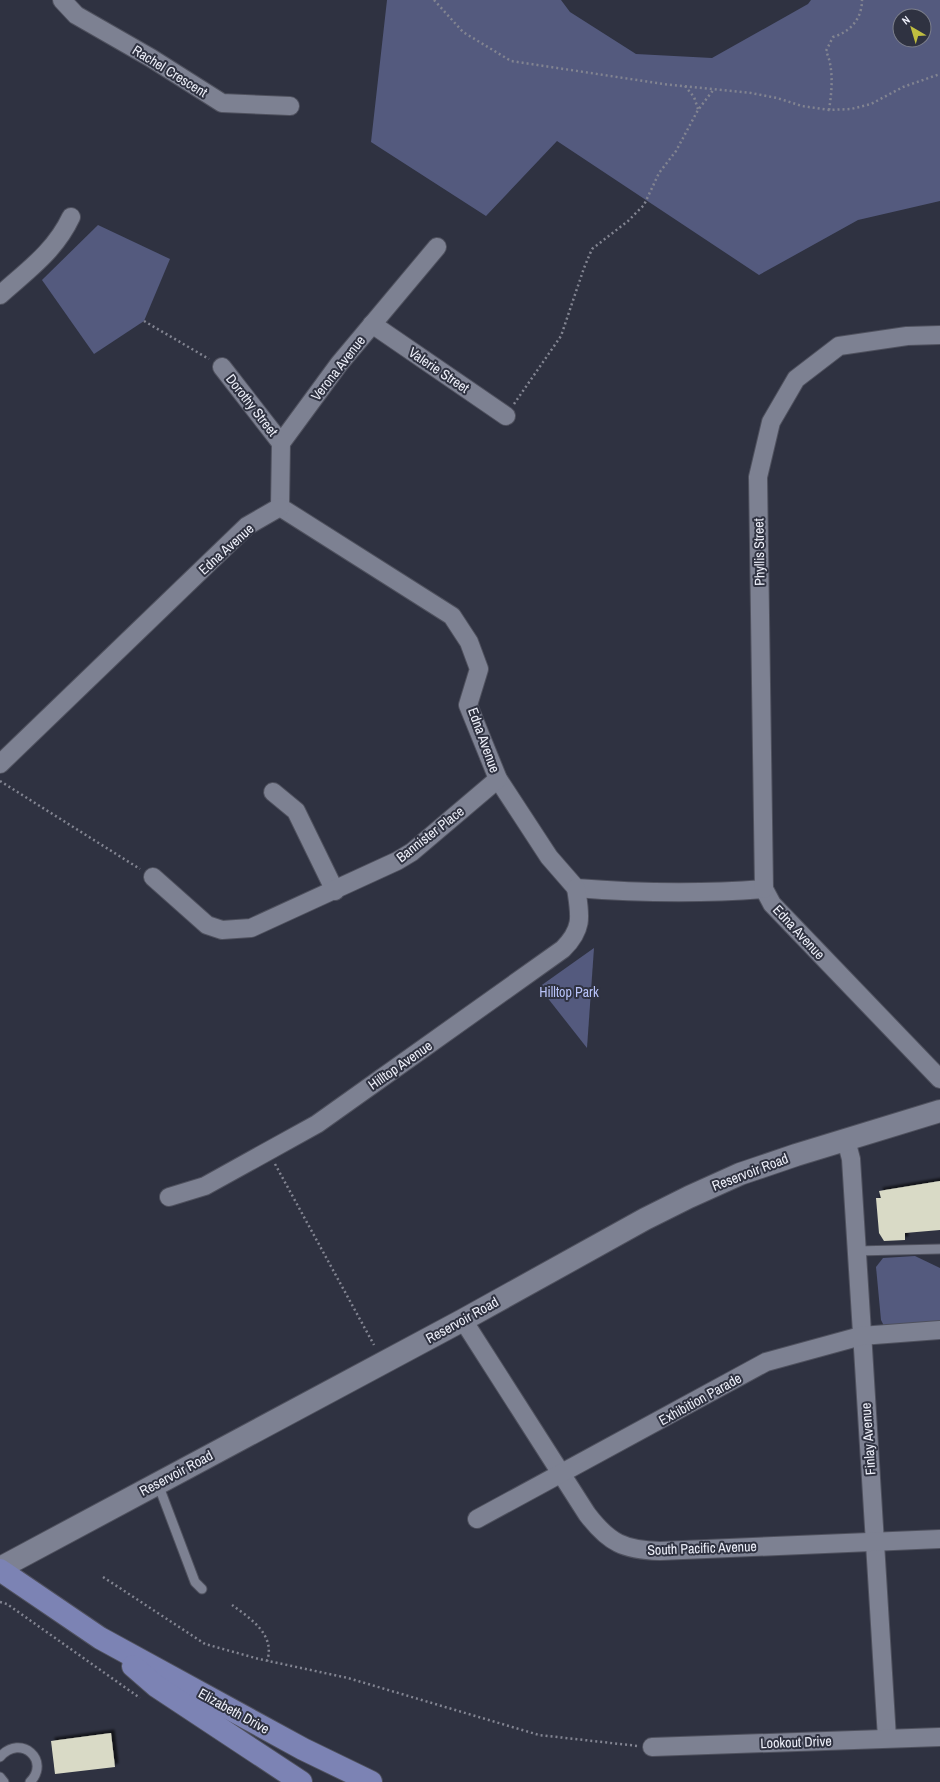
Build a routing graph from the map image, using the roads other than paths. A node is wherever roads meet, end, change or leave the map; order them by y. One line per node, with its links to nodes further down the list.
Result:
1 (62, 0): 2 (street, Rachel Crescent)
2 (290, 106)
3 (71, 216): 5 (street)
4 (438, 247): 6 (street, Verona Avenue)
5 (0, 295)
6 (372, 324): 9 (street, Valerie Street); 10 (street, Verona Avenue)
7 (940, 335): 17 (street, Phyllis Street)
8 (222, 367): 10 (street, Dorothy Street)
9 (506, 416)
10 (281, 443): 11 (street)
11 (280, 507): 12 (street, Edna Avenue); 13 (street, Edna Avenue)
12 (0, 764)
13 (498, 779): 16 (street, Edna Avenue); 18 (street, Bannister Place)
14 (273, 792): 18 (street)
15 (153, 877): 18 (street, Bannister Place)
16 (576, 888): 17 (street, Edna Avenue); 22 (street, Hilltop Avenue)
17 (764, 889): 19 (street, Edna Avenue)
18 (335, 891)
19 (940, 1079)
20 (940, 1111): 21 (street, Reservoir Road)
21 (846, 1140): 24 (street, Finlay Avenue); 25 (street, Reservoir Road)
22 (169, 1197)
23 (940, 1249): 24 (lane)
24 (856, 1251): 27 (street, Finlay Avenue)
25 (463, 1320): 28 (street, South Pacific Avenue); 29 (street, Reservoir Road)
26 (940, 1330): 27 (street, Exhibition Parade)
27 (861, 1336): 28 (street, Exhibition Parade); 32 (street, Finlay Avenue)
28 (562, 1474): 30 (street, Exhibition Parade); 32 (street, South Pacific Avenue)
29 (157, 1482): 33 (street, Reservoir Road); 34 (lane)
30 (477, 1519)
31 (940, 1539): 32 (street, South Pacific Avenue)
32 (876, 1541): 37 (street, Finlay Avenue)
33 (0, 1569): 35 (main road, Elizabeth Drive)
34 (202, 1589)
35 (100, 1638): 43 (main road, Elizabeth Drive); 44 (main road, Elizabeth Drive)
36 (940, 1737): 37 (street, Lookout Drive)
37 (887, 1738): 38 (street, Lookout Drive)
38 (652, 1747)
39 (0, 1757): 42 (lane)
40 (0, 1777): 41 (lane)
41 (4, 1782)
42 (30, 1782)
43 (301, 1782)
44 (371, 1782)

